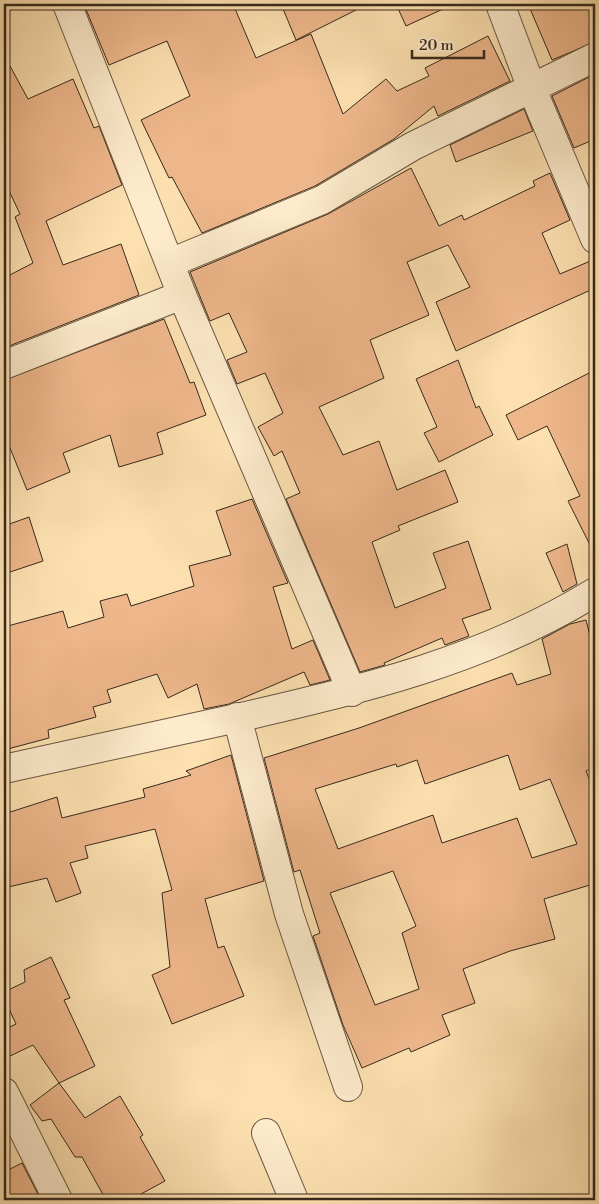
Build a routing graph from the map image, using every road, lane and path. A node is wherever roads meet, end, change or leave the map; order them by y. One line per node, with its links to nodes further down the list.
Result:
1 (67, 4): 6 (street)
2 (500, 4): 4 (street)
3 (595, 57): 4 (street)
4 (532, 89): 5 (street); 6 (street)
5 (595, 239)
6 (170, 263): 7 (street)
7 (182, 295): 8 (street); 10 (street)
8 (4, 365)
9 (595, 592): 10 (street)
10 (352, 692): 11 (street)
11 (237, 717): 12 (street); 13 (street)
12 (4, 769)
13 (348, 1086)
14 (4, 1092): 16 (street)
15 (266, 1133): 17 (street)
16 (58, 1200)
17 (294, 1200)

